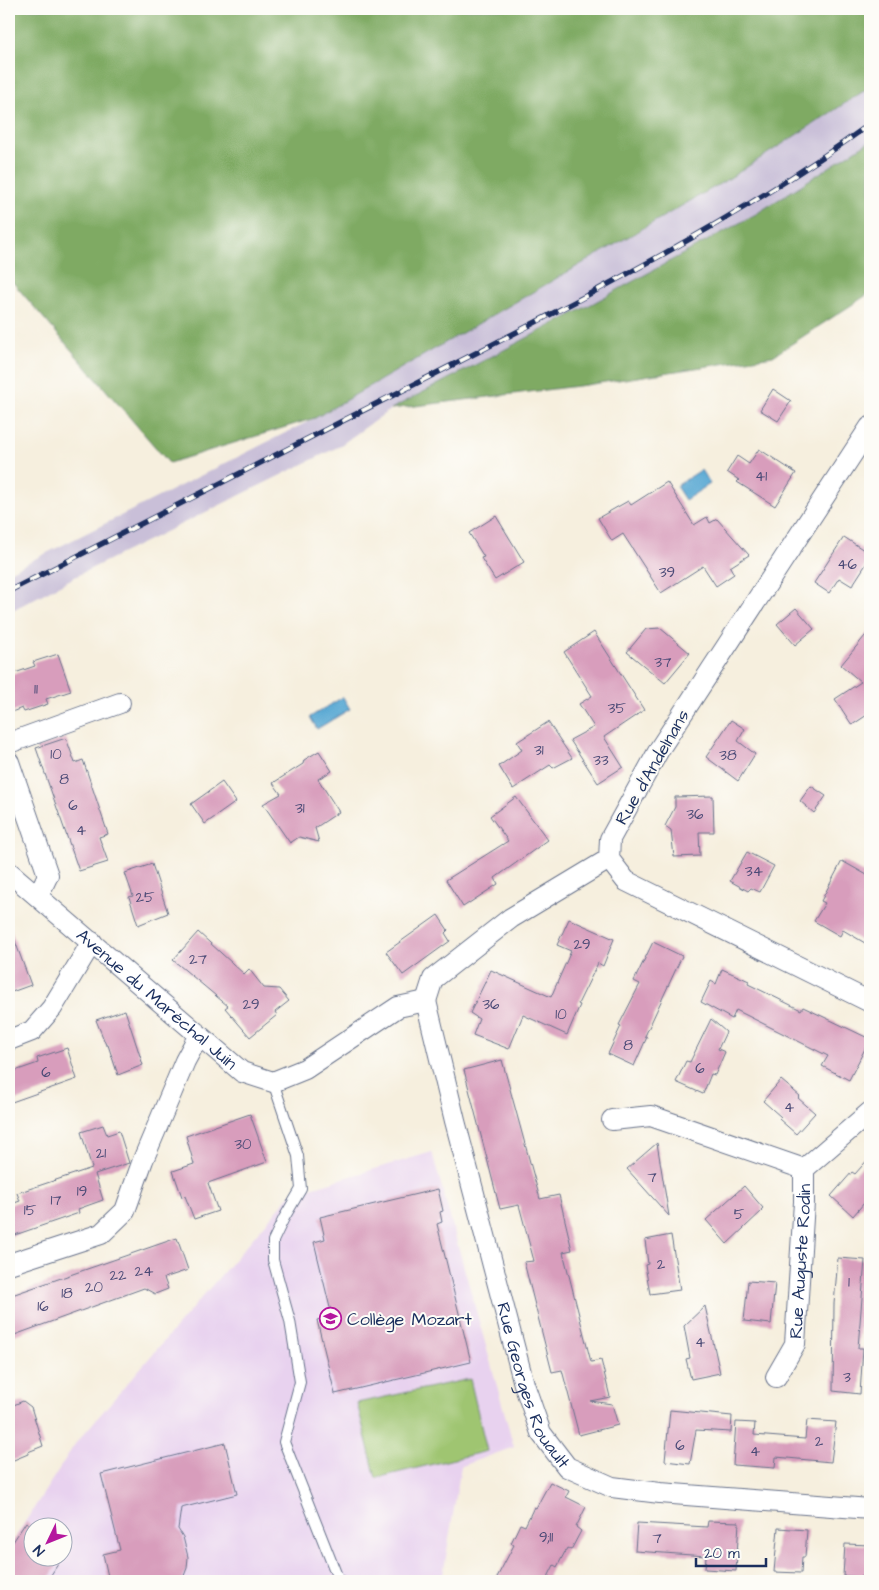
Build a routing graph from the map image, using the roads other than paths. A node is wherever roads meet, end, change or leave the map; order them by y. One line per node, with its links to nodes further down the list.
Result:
1 (870, 427): 5 (street, Rue d'Andelnans)
2 (120, 703): 3 (street)
3 (9, 743)
4 (9, 762): 7 (street)
5 (609, 859): 9 (street); 10 (street)
6 (9, 872): 7 (street, Avenue du Maréchal Juin)
7 (38, 896): 8 (street, Avenue du Maréchal Juin)
8 (92, 942): 11 (street, Avenue du Maréchal Juin); 12 (street)
9 (426, 1001): 13 (street); 19 (street, Rue Georges Rouault)
10 (870, 1002)
11 (198, 1034): 13 (street, Avenue du Maréchal Juin); 17 (street)
12 (9, 1040)
13 (273, 1082): 20 (lane)
14 (870, 1112): 16 (street)
15 (612, 1120): 16 (street)
16 (804, 1169): 18 (street, Rue Auguste Rodin)
17 (9, 1264)
18 (776, 1377)
19 (870, 1509)
20 (339, 1581)

